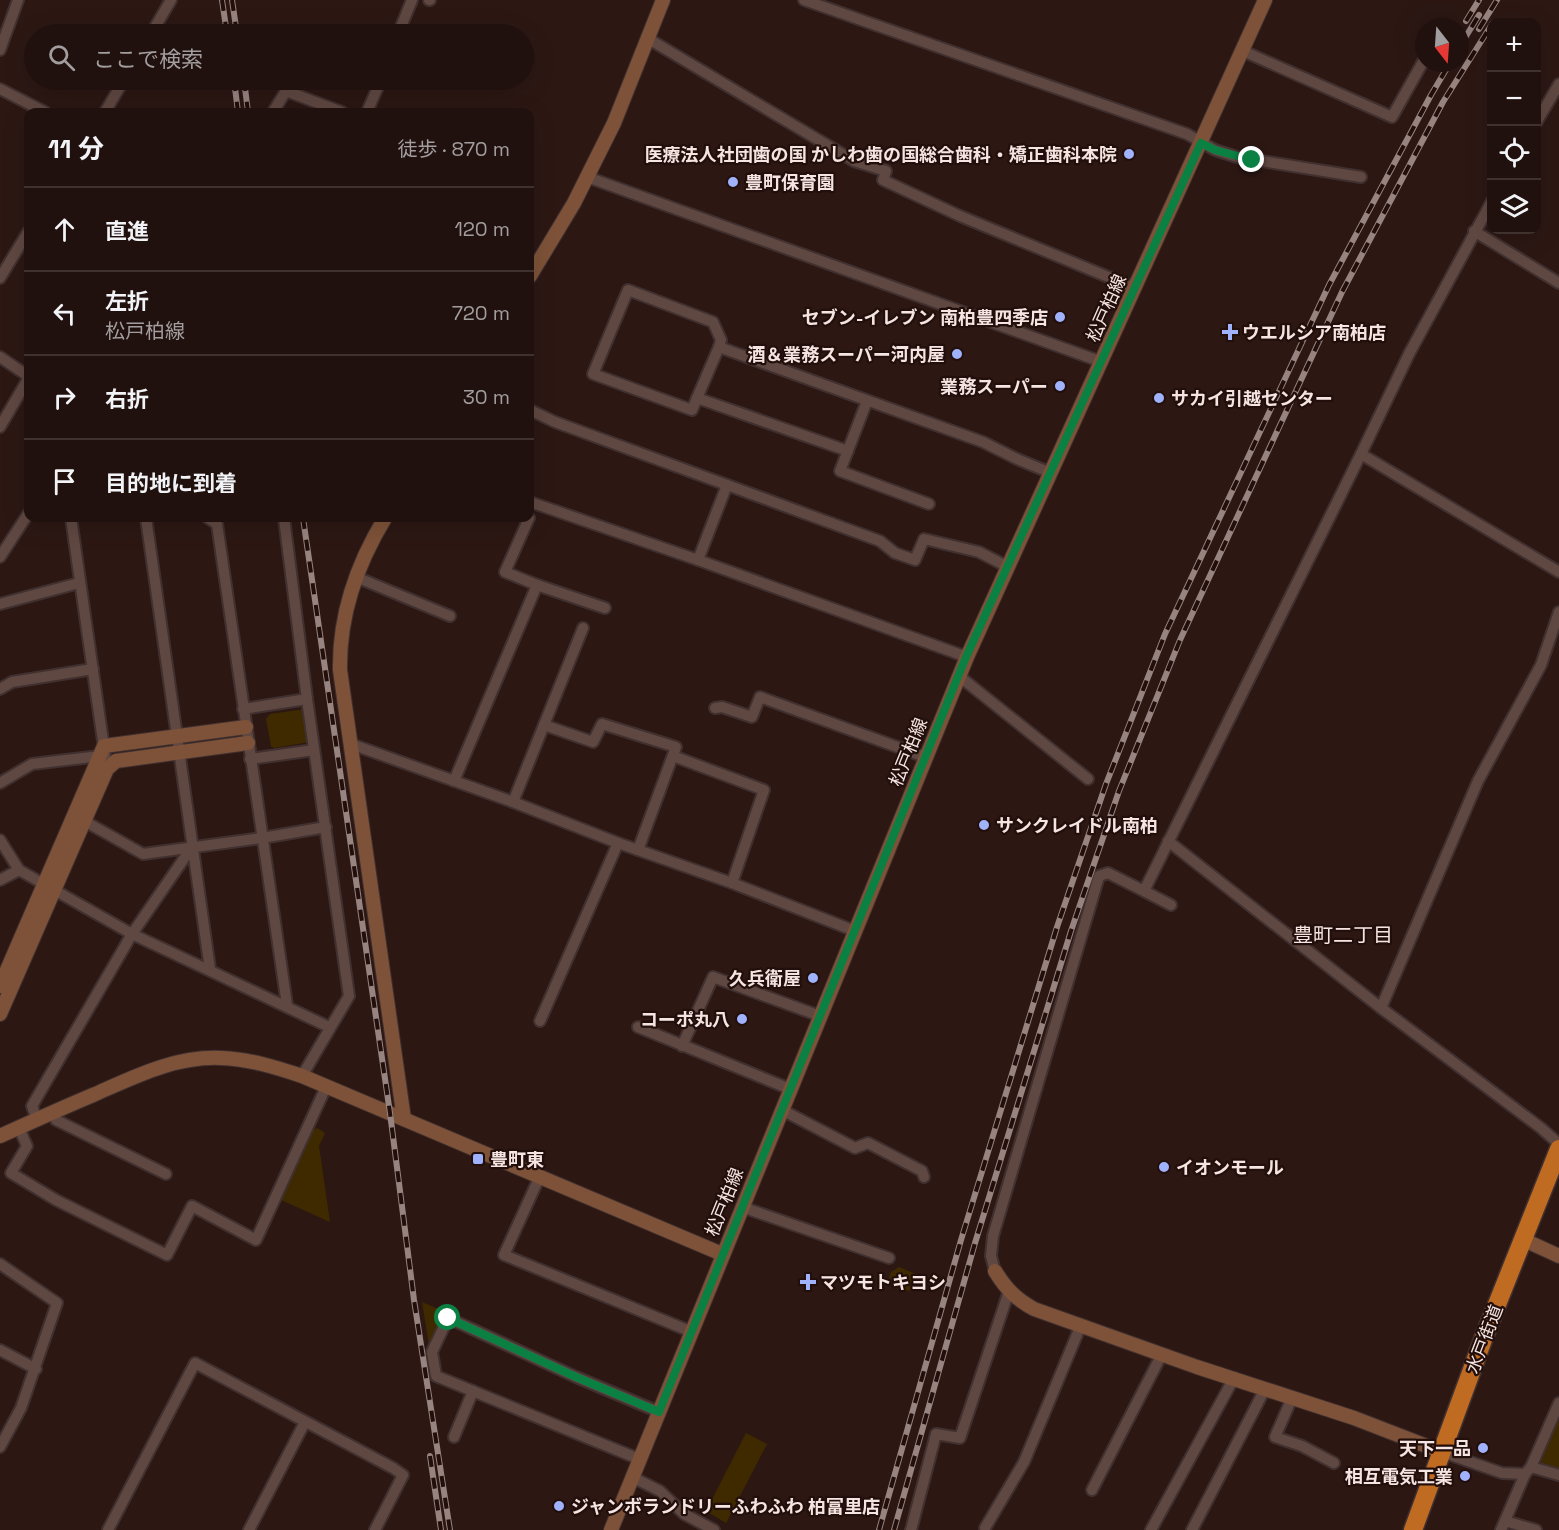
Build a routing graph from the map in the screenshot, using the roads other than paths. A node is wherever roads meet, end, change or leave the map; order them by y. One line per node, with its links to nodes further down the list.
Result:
1 (18, 0): 10 (street)
2 (171, 0): 7 (street)
3 (412, 0): 8 (street)
4 (663, 0): 9 (street)
5 (804, 0): 23 (street)
6 (1265, 0): 11 (street, 松戸柏線)
7 (157, 24)
8 (402, 24)
9 (647, 38): 24 (street); 32 (street)
10 (0, 50)
11 (1243, 51): 12 (street); 23 (street, 松戸柏線)
12 (1417, 72)
13 (1559, 84): 22 (street)
14 (0, 89): 17 (street)
15 (118, 90): 18 (street)
16 (377, 90): 21 (street)
17 (37, 108)
18 (107, 108)
19 (275, 108): 20 (street)
20 (331, 108)
21 (369, 108)
22 (1541, 115)
23 (1201, 143): 25 (street); 32 (street, 松戸柏線)
24 (587, 177): 29 (street); 35 (street)
25 (1361, 177)
26 (1487, 208): 27 (street)
27 (1474, 231): 31 (street); 43 (street)
28 (24, 237): 30 (street)
29 (534, 269)
30 (2, 271)
31 (1559, 283)
32 (1135, 288): 35 (street, 松戸柏線)
33 (719, 347): 38 (street); 38 (street); 39 (street)
34 (0, 357): 36 (street)
35 (1102, 362): 44 (street, 松戸柏線)
36 (24, 375)
37 (24, 385): 41 (street)
38 (698, 398): 42 (street)
39 (867, 400): 42 (street); 44 (street)
40 (534, 412): 45 (street)
41 (0, 427)
42 (848, 451): 47 (street)
43 (1361, 454): 58 (street); 94 (street)
44 (1051, 473): 57 (street, 松戸柏線)
45 (728, 485): 56 (street); 57 (street)
46 (534, 504): 56 (street)
47 (928, 504)
48 (24, 520): 55 (street)
49 (71, 522): 60 (street)
50 (147, 522): 76 (street)
51 (214, 522): 72 (street)
52 (285, 522): 71 (street)
53 (383, 522): 59 (street)
54 (527, 522): 61 (street)
55 (0, 557)
56 (698, 560): 67 (street)
57 (1008, 567): 67 (street, 松戸柏線)
58 (1559, 572)
59 (356, 577): 65 (street); 78 (street)
60 (79, 583): 62 (street); 68 (street)
61 (537, 585): 63 (street); 87 (street)
62 (0, 604)
63 (605, 608)
64 (1559, 612): 109 (street)
65 (450, 616)
66 (583, 628): 74 (street)
67 (966, 657): 69 (street, 松戸柏線)
68 (93, 669): 70 (street); 80 (street)
69 (959, 676): 83 (street, 松戸柏線); 86 (street)
70 (0, 689)
71 (307, 699): 72 (street); 79 (street)
72 (243, 708): 75 (street)
73 (715, 708): 83 (street)
74 (544, 725): 82 (street); 89 (street)
75 (246, 727): 76 (street); 77 (street)
76 (177, 736): 80 (street); 81 (street)
77 (248, 743): 81 (street); 84 (street)
78 (351, 744): 87 (street); 121 (street)
79 (314, 750): 84 (street); 91 (street)
80 (102, 751): 85 (street); 88 (street); 90 (street)
81 (178, 752): 85 (street); 96 (street)
82 (673, 756): 97 (street); 100 (street)
83 (925, 757): 104 (street, 松戸柏線)
84 (250, 759): 92 (street)
85 (107, 769): 90 (street)
86 (1088, 779)
87 (454, 781): 89 (street)
88 (0, 783)
89 (513, 802): 95 (street)
90 (79, 818): 96 (street); 101 (street)
91 (326, 827): 92 (street); 113 (street)
92 (262, 838): 96 (street); 108 (street)
93 (0, 840): 98 (street)
94 (1168, 842): 102 (street); 109 (street)
95 (618, 843): 97 (street); 112 (street)
96 (192, 847): 105 (street); 106 (street)
97 (638, 850): 100 (street)
98 (19, 870): 99 (street); 101 (street)
99 (0, 880)
100 (732, 883): 104 (street)
101 (50, 887): 105 (street); 107 (street)
102 (1144, 891): 103 (street); 136 (street)
103 (1171, 905)
104 (855, 931): 111 (street, 松戸柏線)
105 (132, 934): 106 (street); 122 (street)
106 (210, 969): 108 (street)
107 (4, 984): 110 (street)
108 (287, 1005): 113 (street)
109 (1381, 1008): 125 (street)
110 (0, 1014)
111 (820, 1016): 115 (street); 118 (street, 松戸柏線)
112 (540, 1021)
113 (329, 1027): 116 (street)
114 (638, 1028): 115 (street)
115 (682, 1046): 118 (street)
116 (302, 1076): 117 (street); 120 (street)
117 (326, 1087): 121 (street); 123 (street)
118 (790, 1089): 119 (street, 松戸柏線)
119 (782, 1110): 129 (street); 130 (street, 松戸柏線)
120 (53, 1113): 122 (street); 127 (street)
121 (404, 1119): 128 (street)
122 (37, 1120): 123 (street)
123 (19, 1128): 124 (street)
124 (0, 1136)
125 (1559, 1144)
126 (1559, 1149): 131 (highway, 水戸街道)
127 (166, 1174)
128 (540, 1176): 132 (street); 139 (street)
129 (924, 1177)
130 (742, 1207): 132 (street, 松戸柏線); 134 (street)
131 (1522, 1239): 133 (street); 153 (highway, 水戸街道)
132 (722, 1254): 139 (street, 松戸柏線)
133 (1559, 1256)
134 (889, 1258)
135 (0, 1264): 142 (street)
136 (995, 1271): 137 (street)
137 (1009, 1291): 138 (street); 167 (street)
138 (1081, 1325): 141 (street); 161 (street)
139 (692, 1332): 148 (street, 松戸柏線)
140 (0, 1350): 142 (street)
141 (1162, 1354): 143 (street); 159 (street)
142 (36, 1369): 150 (street)
143 (1234, 1378): 144 (street); 168 (street)
144 (1266, 1389): 146 (street); 169 (street)
145 (473, 1391): 148 (street); 151 (street); 154 (street)
146 (1292, 1398): 153 (street); 155 (street)
147 (1559, 1403): 156 (street)
148 (659, 1412): 154 (street, 松戸柏線)
149 (305, 1422): 162 (street); 163 (street); 164 (street)
150 (5, 1427): 152 (street)
151 (454, 1437)
152 (0, 1447)
153 (1442, 1452): 156 (street); 170 (highway, 水戸街道)
154 (639, 1459): 158 (street, 松戸柏線)
155 (1334, 1463)
156 (1528, 1471): 157 (street); 160 (street)
157 (1559, 1475)
158 (632, 1477): 165 (street, 松戸柏線); 166 (street)
159 (1092, 1490)
160 (1503, 1526): 171 (street)
161 (985, 1528)
162 (108, 1530)
163 (249, 1530)
164 (375, 1530)
165 (612, 1530)
166 (714, 1530)
167 (911, 1530)
168 (1151, 1530)
169 (1192, 1530)
170 (1413, 1530)
171 (1536, 1530)

